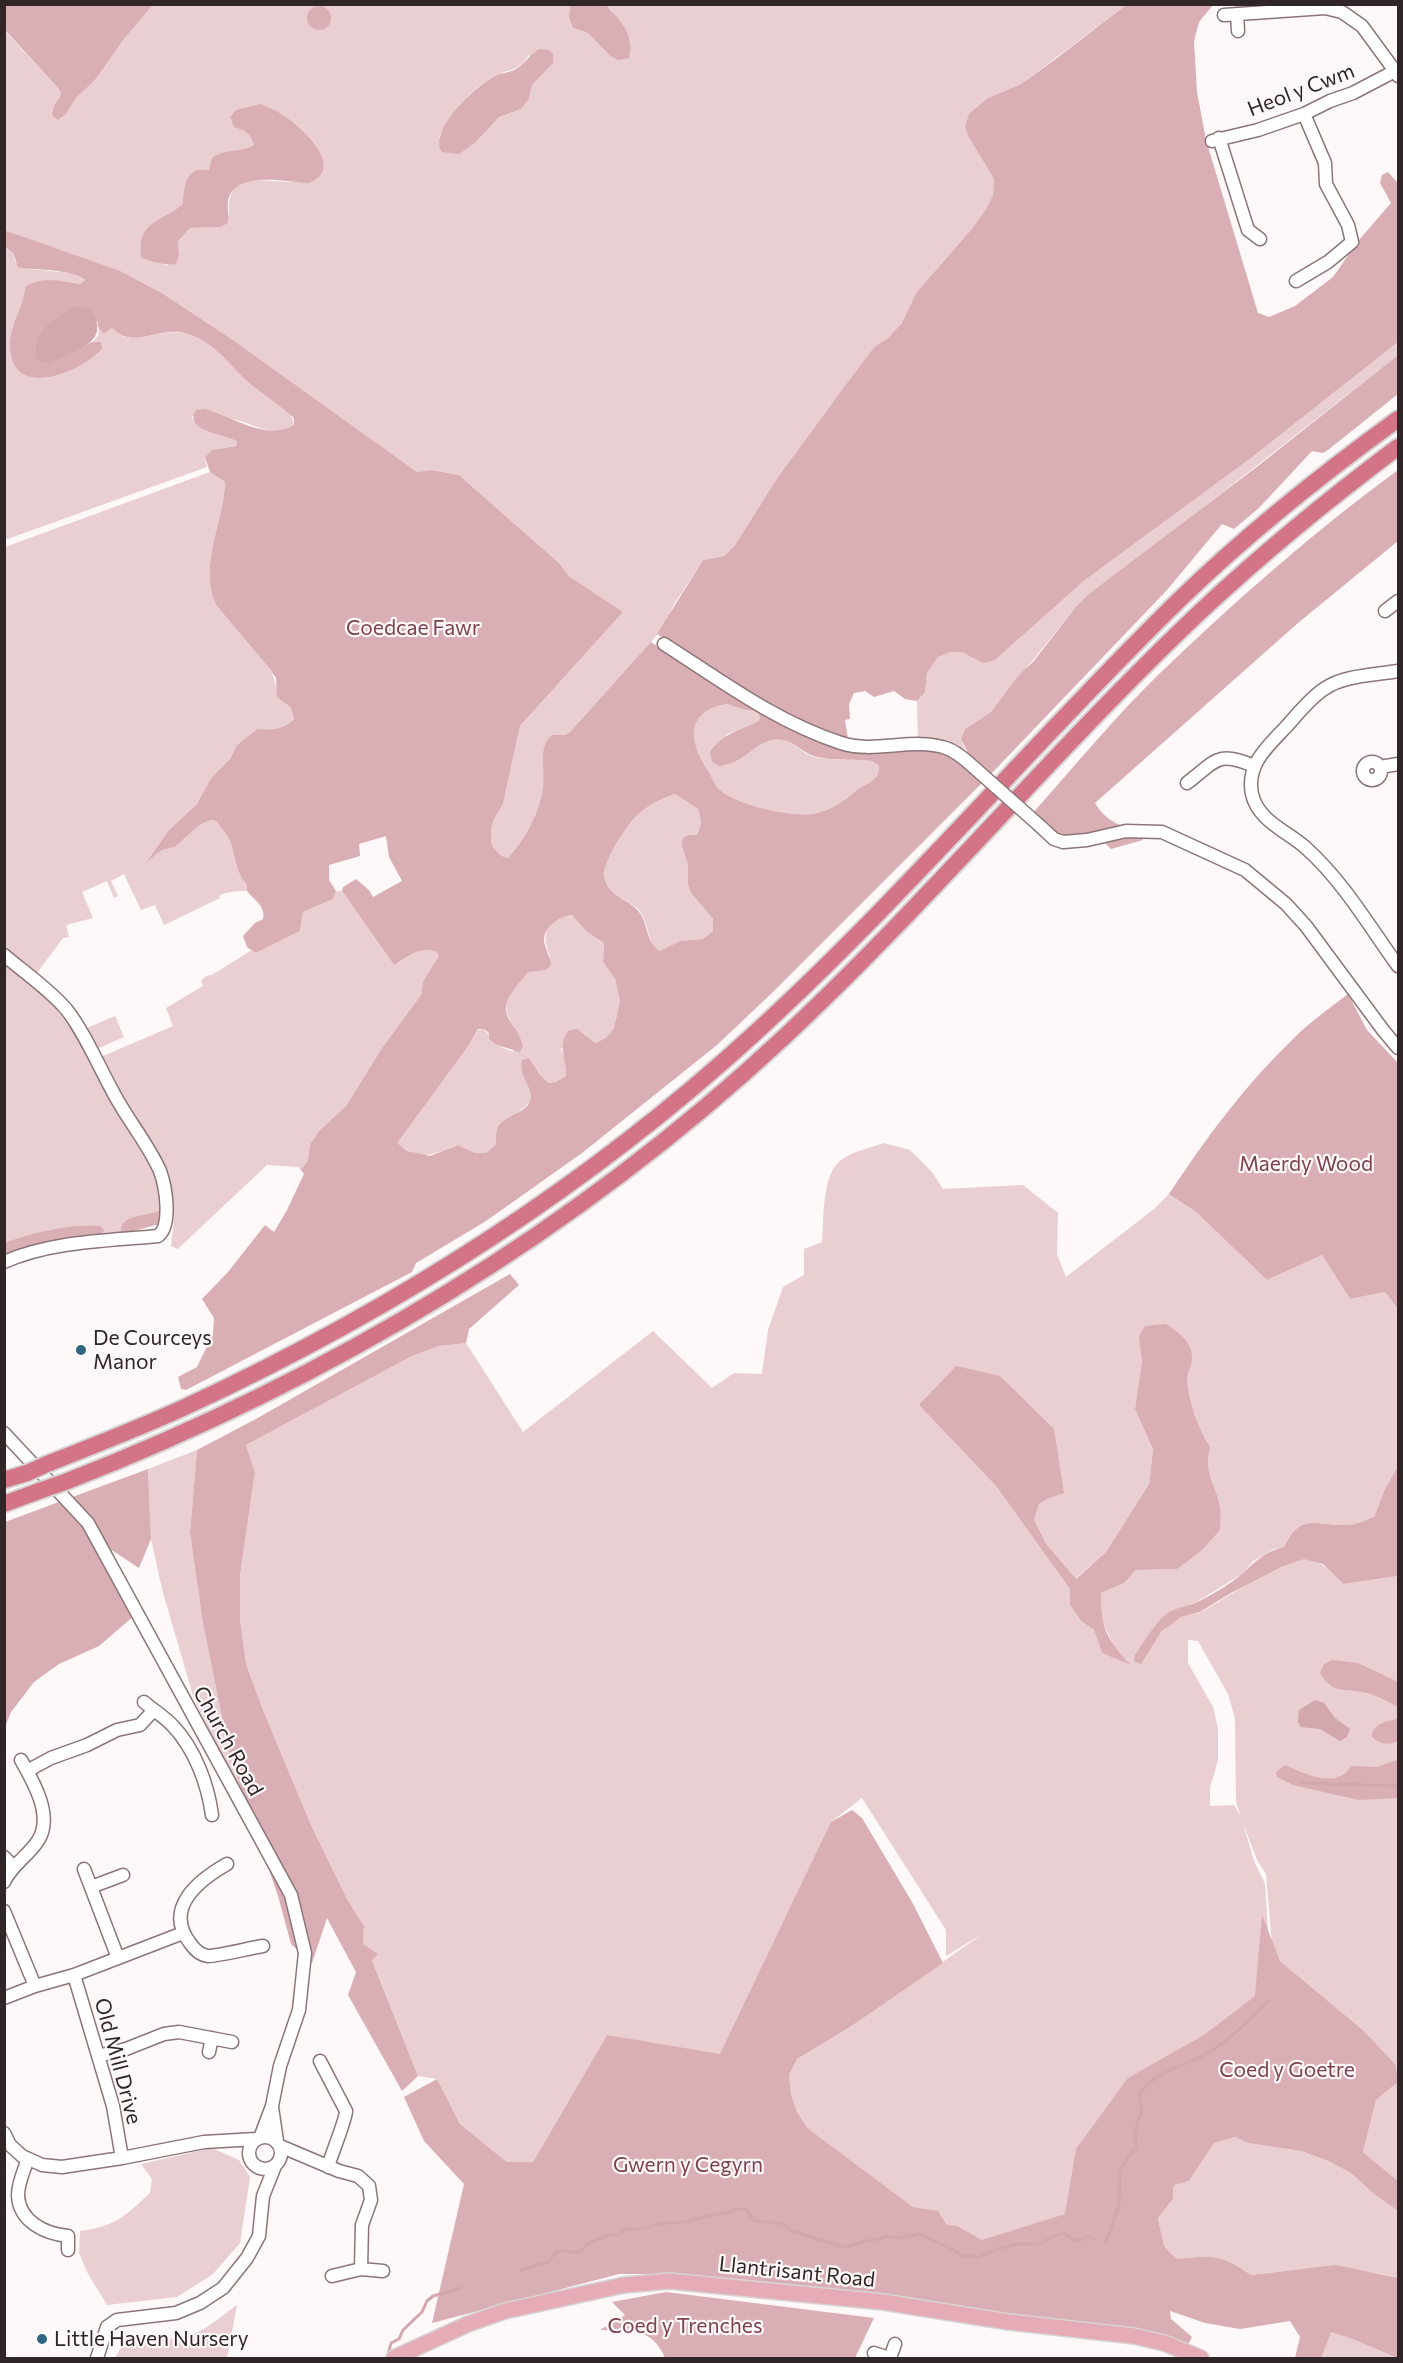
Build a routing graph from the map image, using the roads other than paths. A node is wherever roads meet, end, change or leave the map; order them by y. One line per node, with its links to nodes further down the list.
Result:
1 (1344, 8): 2 (street); 5 (street)
2 (1237, 14): 3 (street); 4 (street)
3 (1224, 15)
4 (1238, 30)
5 (1396, 73): 6 (street, Heol y Cwm)
6 (1304, 114): 7 (street, Heol y Cwm); 8 (street)
7 (1260, 239)
8 (1296, 281)
9 (1398, 419): 24 (highway, bridge)
10 (1398, 447): 25 (highway, bridge)
11 (1398, 601): 12 (street)
12 (1385, 611)
13 (664, 644): 21 (street, bridge)
14 (1398, 671): 16 (street)
15 (1398, 764): 17 (street)
16 (1254, 766): 18 (street); 20 (street)
17 (1380, 767)
18 (1187, 783)
19 (4, 955): 22 (street)
20 (1398, 966)
21 (1398, 1048)
22 (4, 1262)
23 (4, 1432): 46 (street, Church Road)
24 (4, 1480)
25 (4, 1504)
26 (212, 1815): 29 (street)
27 (4, 1857): 29 (street)
28 (227, 1864): 35 (street)
29 (14, 1867): 32 (street)
30 (84, 1869): 33 (street)
31 (123, 1875): 33 (street)
32 (4, 1882)
33 (91, 1887): 37 (street)
34 (4, 1911): 39 (street)
35 (183, 1933): 36 (street); 37 (street)
36 (263, 1946)
37 (118, 1958): 38 (street)
38 (74, 1975): 39 (street); 44 (street, Old Mill Drive)
39 (35, 1986): 40 (street)
40 (4, 1998)
41 (212, 2038): 42 (street); 43 (street); 44 (street)
42 (232, 2042)
43 (209, 2052)
44 (98, 2056): 51 (street, Old Mill Drive)
45 (320, 2061): 56 (street)
46 (272, 2106): 48 (street, Church Road); 50 (street, Church Road)
47 (4, 2133): 52 (street)
48 (258, 2139): 49 (street); 50 (street); 54 (street)
49 (226, 2142): 51 (street); 54 (street)
50 (279, 2144): 53 (street); 55 (street)
51 (122, 2158): 52 (street)
52 (28, 2159): 58 (street)
53 (310, 2160): 55 (street); 56 (street)
54 (252, 2162): 55 (street); 57 (street)
55 (277, 2164): 57 (street)
56 (328, 2167): 59 (street)
57 (263, 2196): 64 (street)
58 (68, 2250)
59 (361, 2270): 60 (street); 61 (street)
60 (383, 2271)
61 (332, 2276)
62 (895, 2344): 66 (street)
63 (874, 2353): 66 (street)
64 (97, 2358)
65 (394, 2358): 67 (main road, Llantrisant Road)
66 (889, 2358)
67 (1201, 2358)

